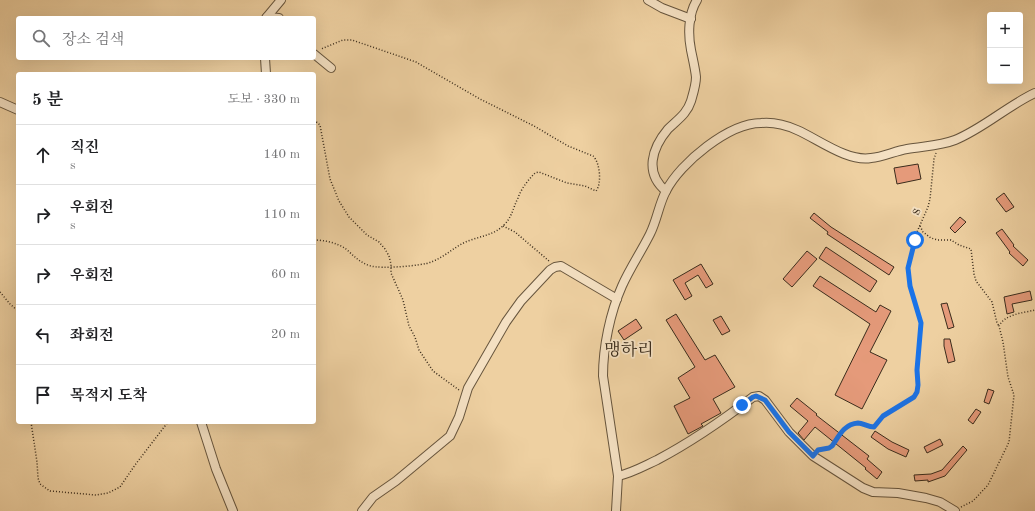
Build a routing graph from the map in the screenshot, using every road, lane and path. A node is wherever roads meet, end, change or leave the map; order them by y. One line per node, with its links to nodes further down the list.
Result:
1 (281, 0): 4 (street)
2 (648, 0): 5 (street)
3 (697, 0): 5 (street)
4 (267, 16)
5 (691, 19): 15 (street)
6 (318, 51): 8 (street); 17 (path)
7 (265, 60): 9 (street)
8 (331, 68)
9 (266, 72)
10 (1035, 93): 14 (street)
11 (0, 102): 12 (street)
12 (16, 109)
13 (316, 122): 19 (path)
14 (940, 144): 15 (street); 16 (path, s)
15 (666, 191): 22 (street)
16 (920, 225): 25 (path); 30 (path, s)
17 (503, 226): 19 (path); 20 (path)
18 (316, 240): 19 (path)
19 (391, 266): 26 (path)
20 (555, 267): 22 (street); 26 (street)
21 (0, 292): 23 (path)
22 (617, 299): 31 (street)
23 (16, 309)
24 (1035, 310): 25 (path)
25 (999, 326): 32 (path)
26 (466, 394): 34 (street)
27 (31, 424): 28 (path)
28 (166, 424)
29 (202, 424): 33 (street)
30 (813, 456): 31 (street); 32 (street)
31 (618, 476): 35 (street)
32 (954, 510)
33 (233, 511)
34 (362, 511)
35 (616, 511)

